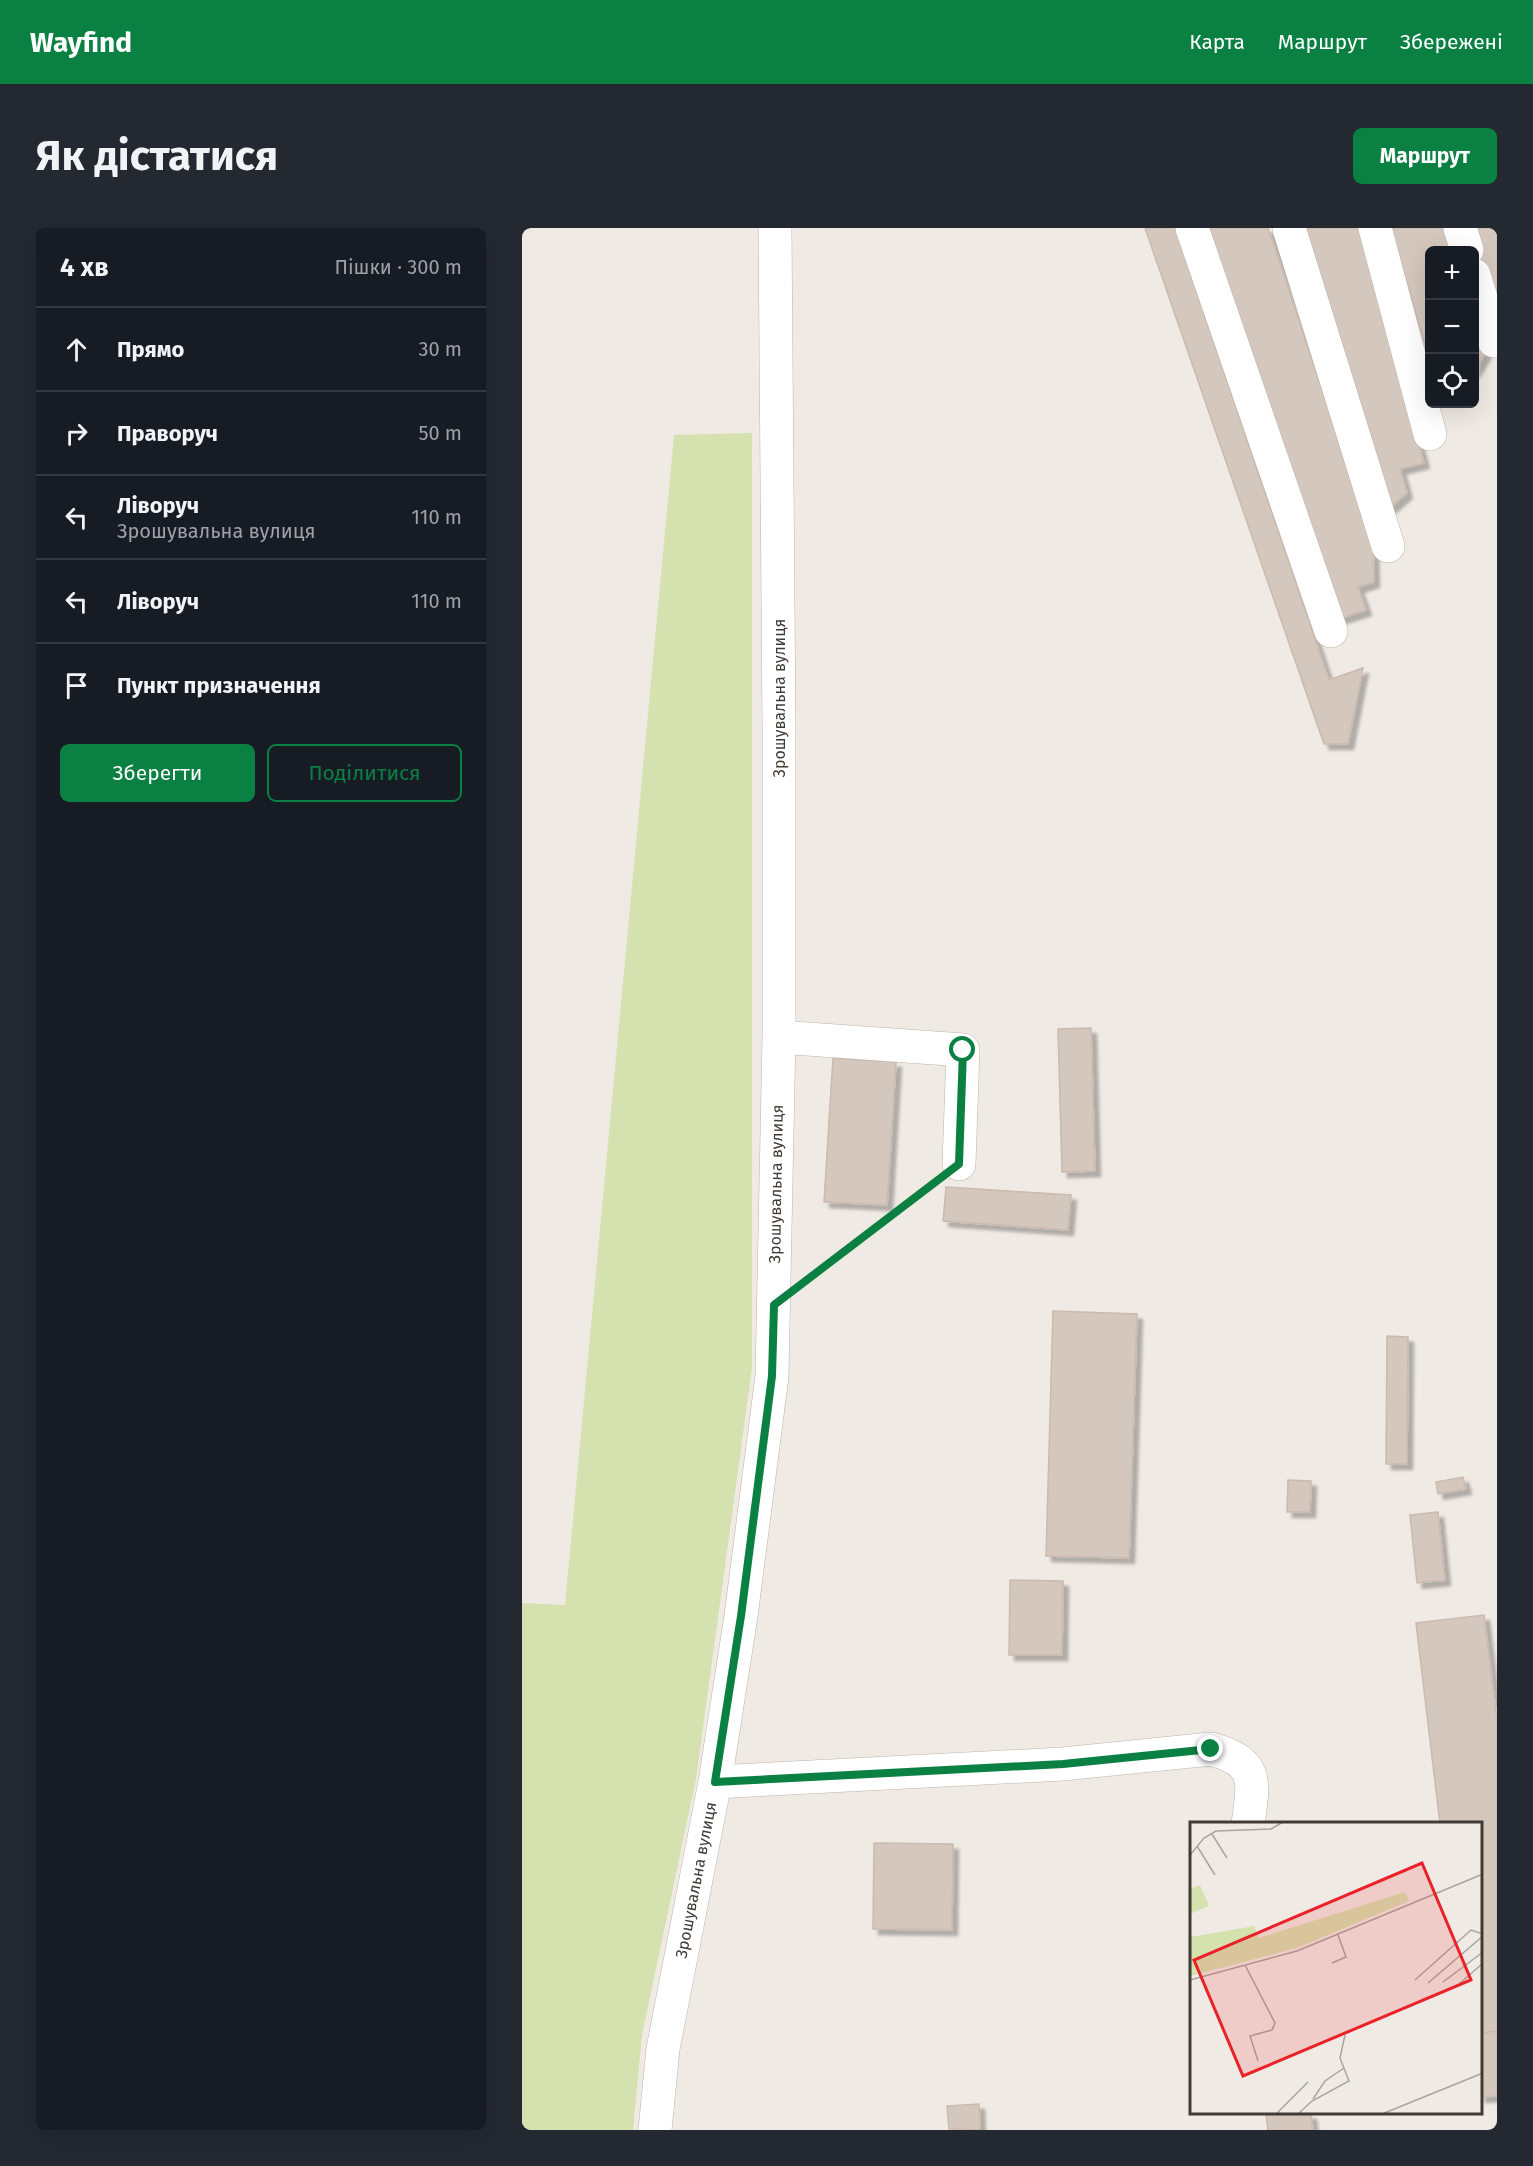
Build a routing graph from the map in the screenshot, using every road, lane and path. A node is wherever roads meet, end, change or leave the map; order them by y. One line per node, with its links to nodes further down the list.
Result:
1 (775, 228): 12 (street, Зрошувальна вулиця)
2 (1192, 228): 11 (street)
3 (1289, 228): 10 (street)
4 (1375, 228): 9 (street)
5 (1460, 228): 6 (street)
6 (1466, 246)
7 (1479, 292): 8 (street)
8 (1494, 341)
9 (1430, 434)
10 (1388, 546)
11 (1331, 631)
12 (779, 1037): 13 (street); 14 (street, Зрошувальна вулиця)
13 (959, 1164): 14 (path)
14 (774, 1305): 15 (street, Зрошувальна вулиця)
15 (715, 1782): 16 (street); 17 (street, Зрошувальна вулиця)
16 (1248, 1822)
17 (655, 2130)

